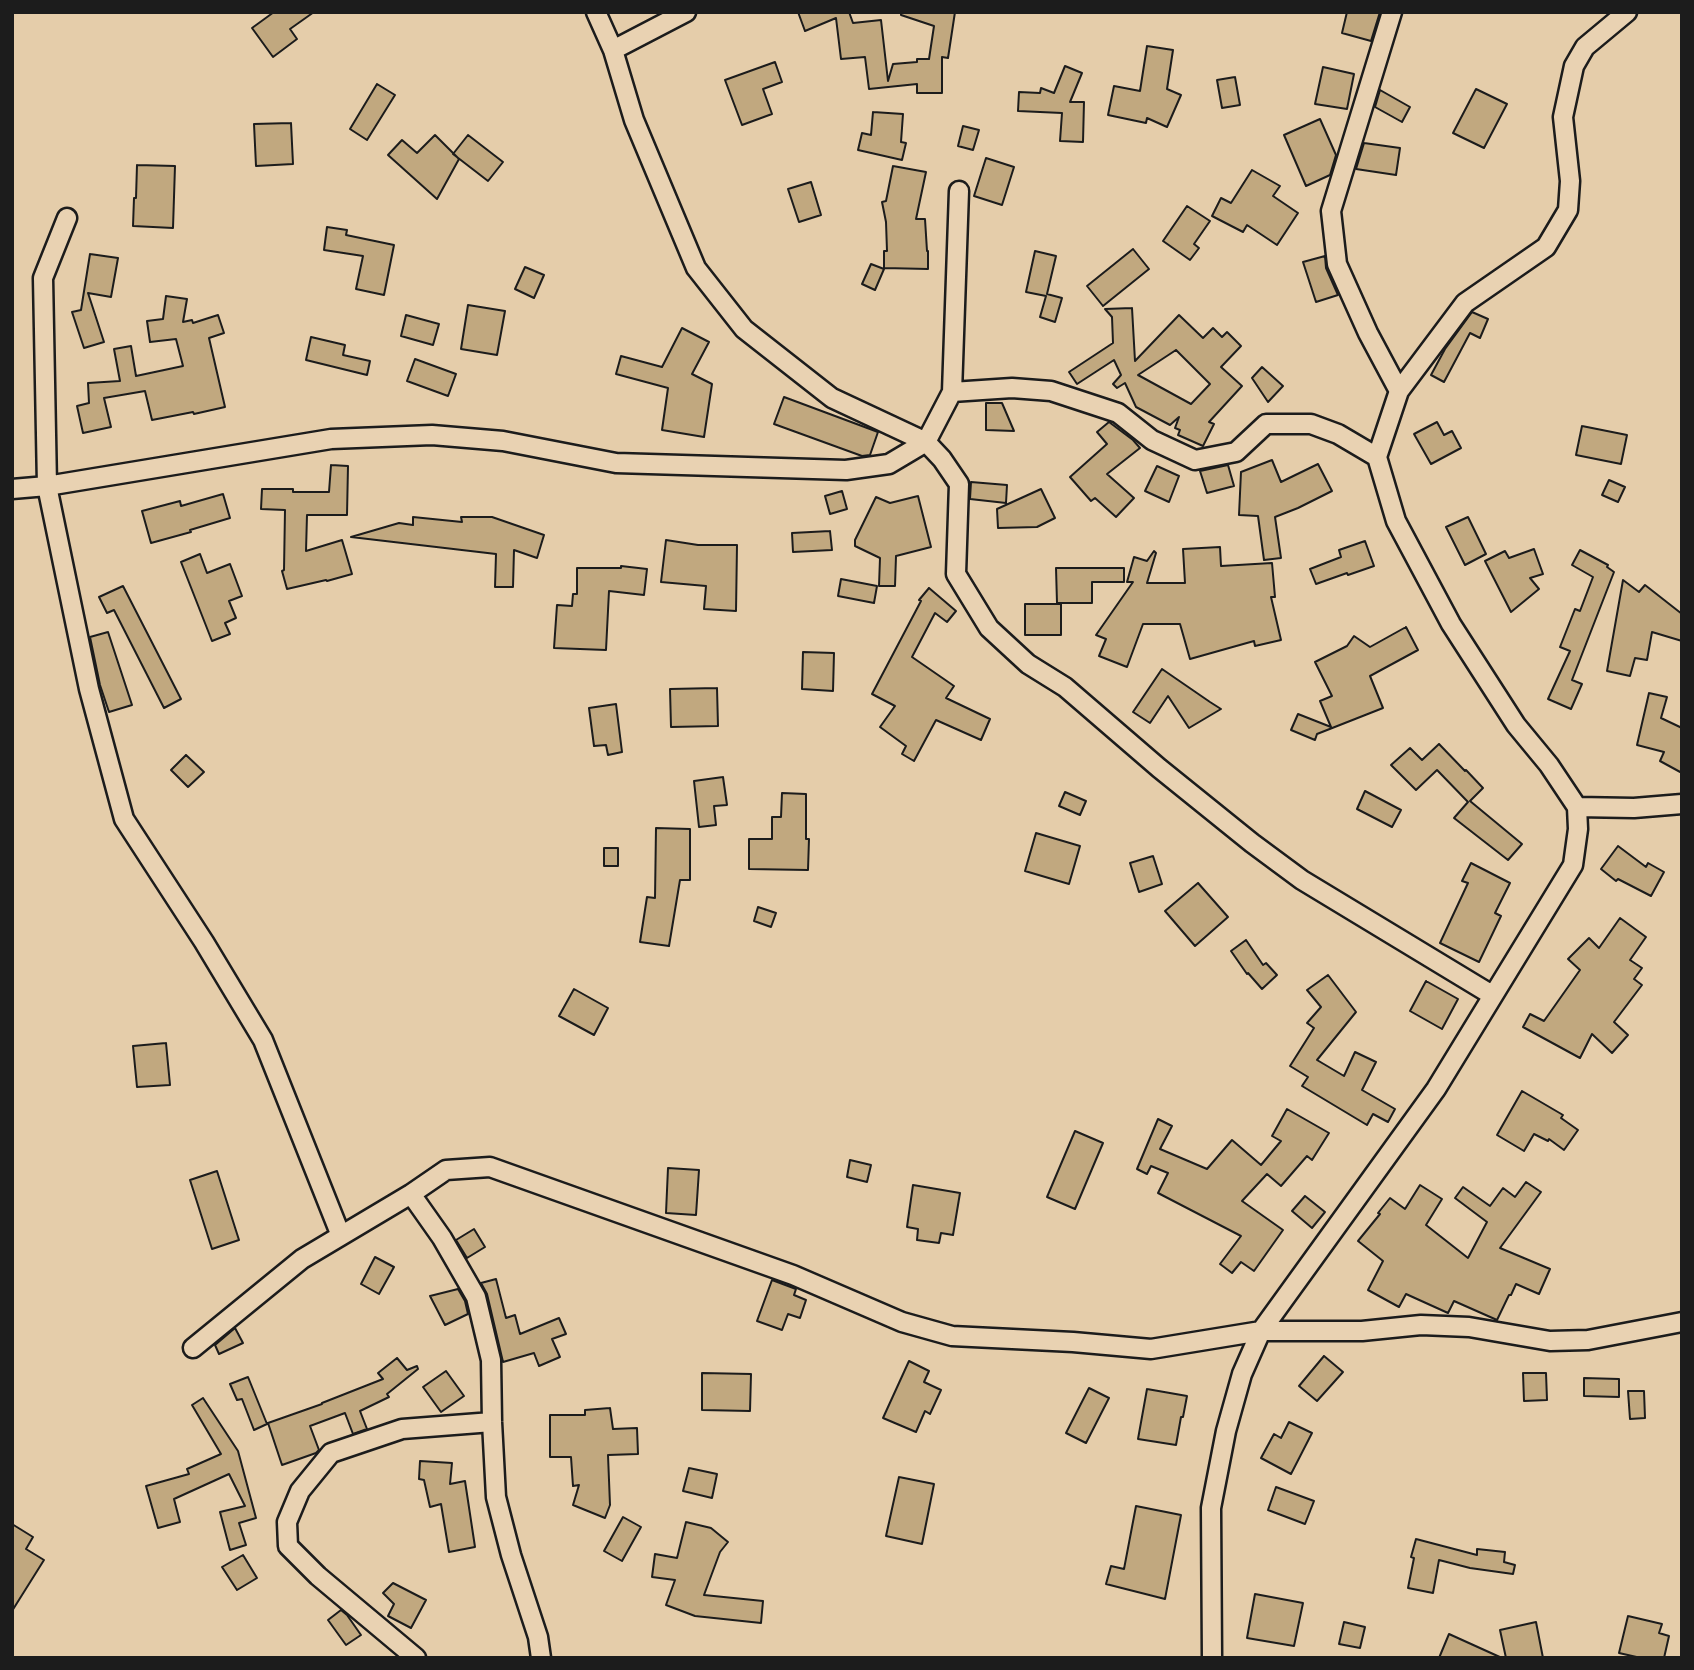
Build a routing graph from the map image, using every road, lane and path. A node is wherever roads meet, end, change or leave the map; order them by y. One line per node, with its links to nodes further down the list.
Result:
1 (596, 12): 5 (street)
2 (686, 12): 5 (street)
3 (1392, 12): 8 (street)
4 (1627, 12): 8 (street)
5 (613, 50): 10 (street)
6 (959, 191): 9 (street)
7 (67, 218): 12 (street)
8 (1399, 391): 11 (street)
9 (952, 392): 10 (street); 11 (street)
10 (926, 442): 12 (street); 16 (street)
11 (1377, 457): 15 (street)
12 (47, 486): 13 (street); 18 (street)
13 (12, 489)
14 (1682, 804): 15 (street)
15 (1577, 807): 16 (street)
16 (1492, 995): 20 (street)
17 (411, 1195): 18 (street); 20 (street); 22 (street)
18 (341, 1236): 21 (street)
19 (1682, 1322): 20 (street)
20 (1261, 1331): 25 (street)
21 (193, 1348)
22 (492, 1422): 23 (street); 24 (street)
23 (416, 1658)
24 (541, 1658)
25 (1212, 1658)

